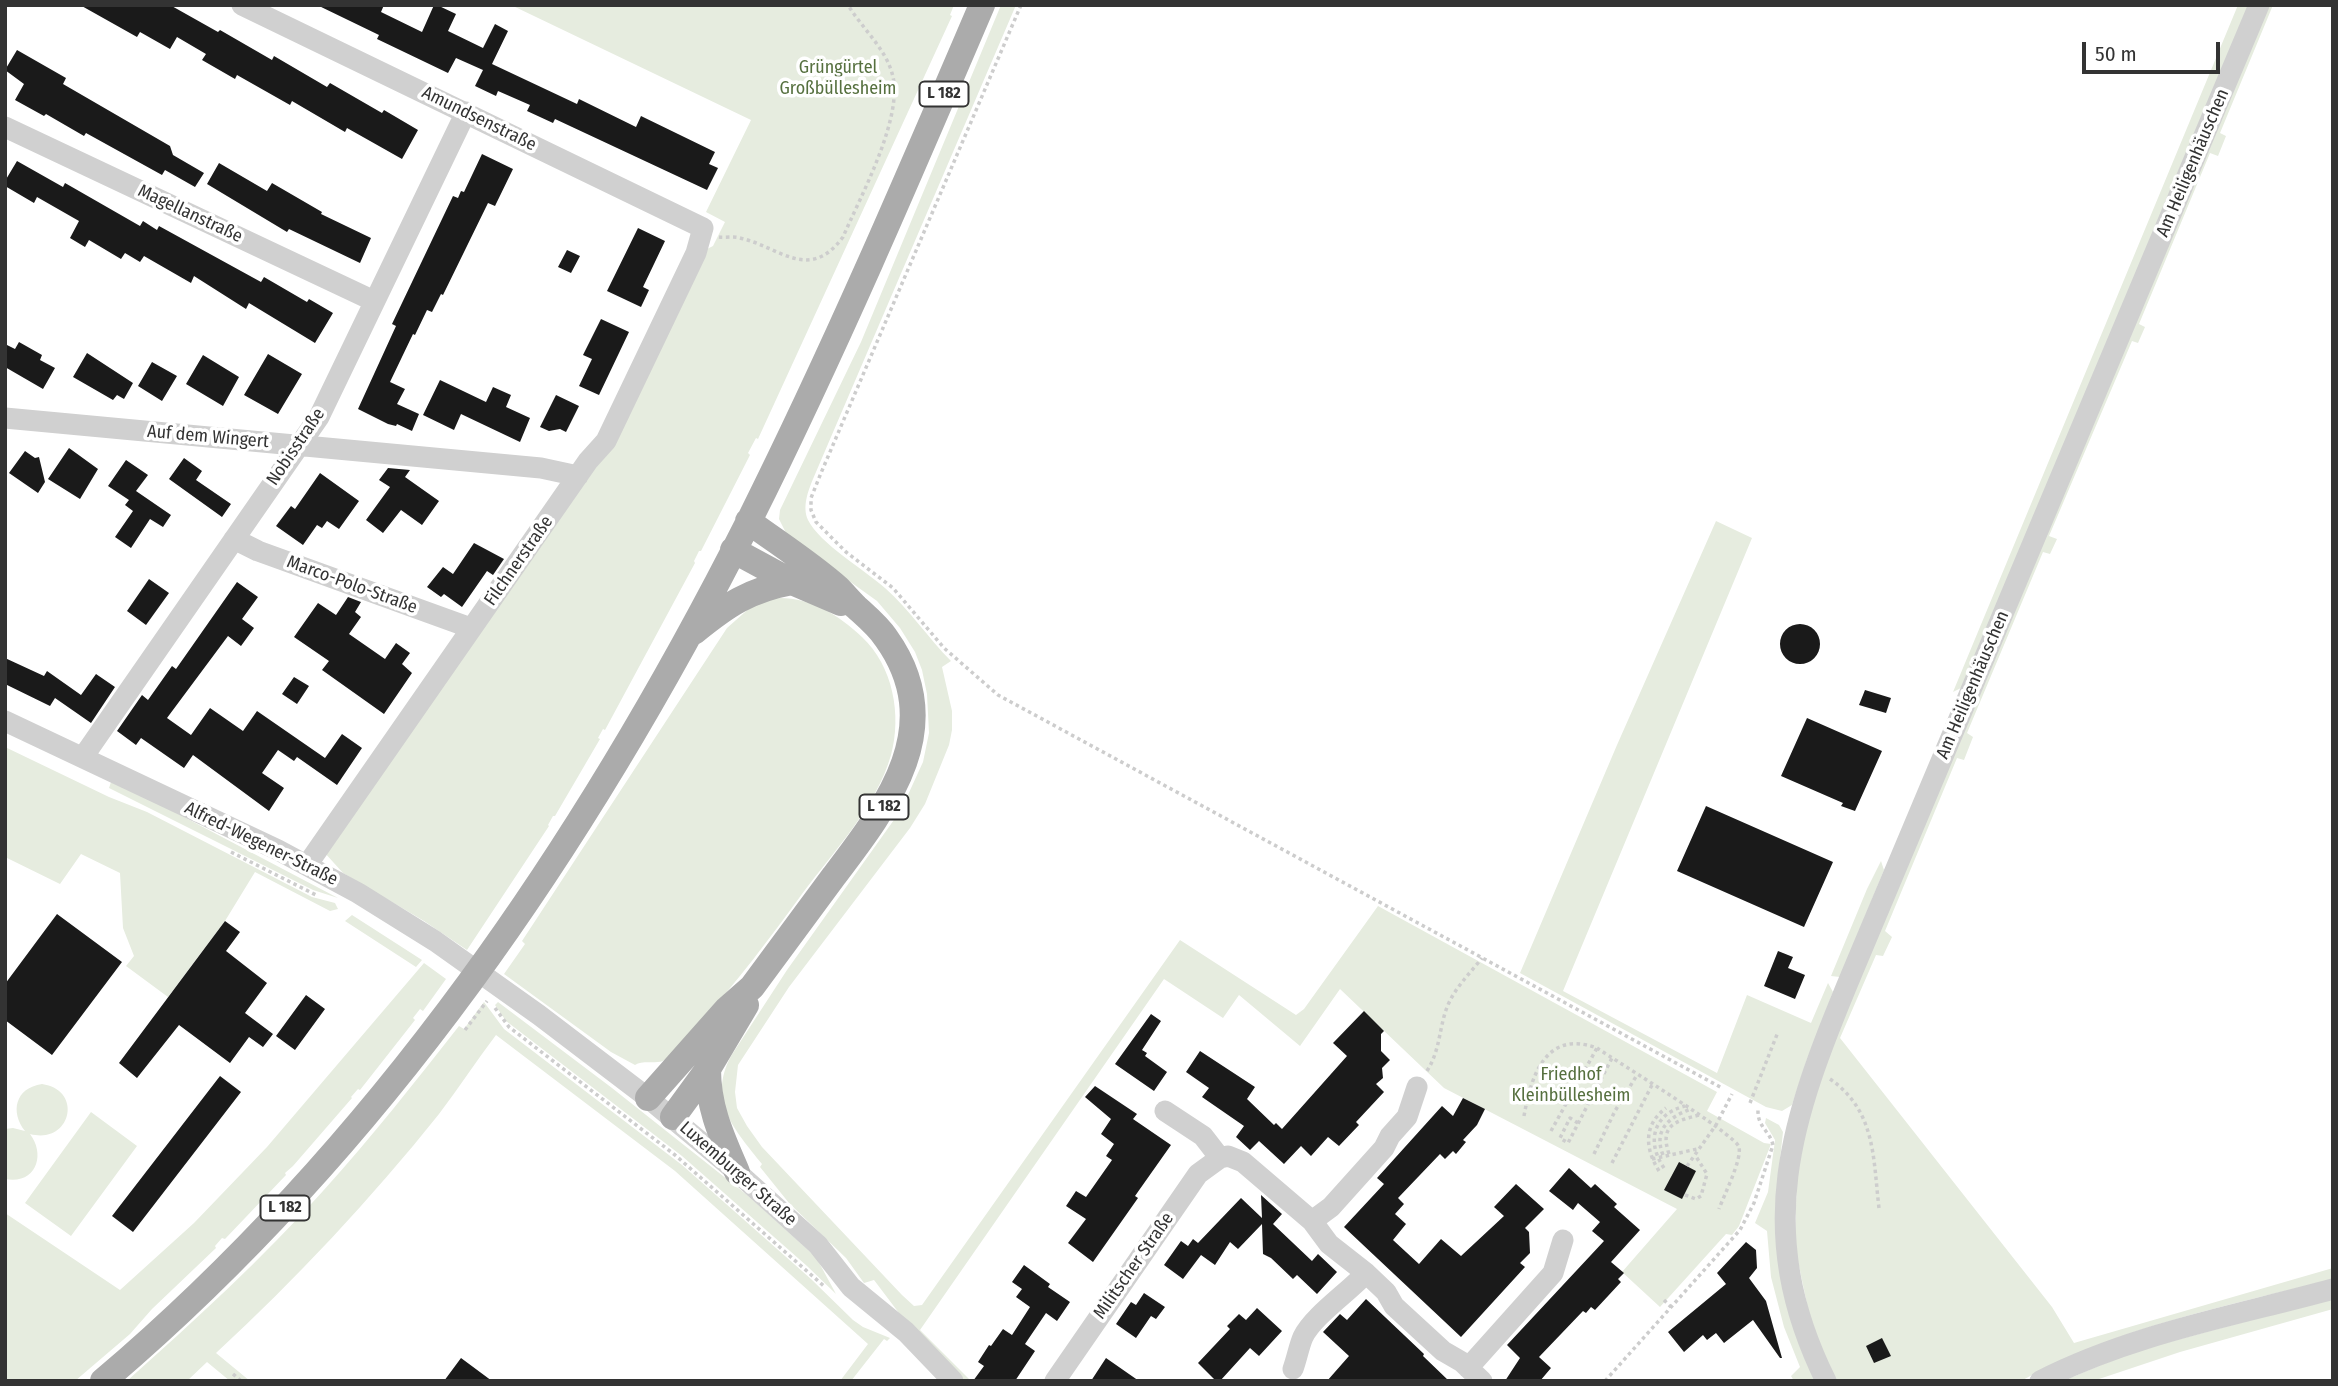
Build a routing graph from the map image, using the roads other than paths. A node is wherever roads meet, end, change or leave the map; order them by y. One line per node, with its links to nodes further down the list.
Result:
1 (242, 5): 4 (street, Amundsenstraße)
2 (982, 5): 11 (main road, L 182)
3 (2259, 5): 39 (street, Am Heiligenhäuschen)
4 (466, 112): 6 (street, Amundsenstraße); 7 (street, Nobisstraße)
5 (5, 127): 7 (street, Magellanstraße)
6 (701, 234): 10 (street, Filchnerstraße)
7 (374, 301): 9 (street, Nobisstraße)
8 (5, 418): 9 (street, Auf dem Wingert)
9 (299, 445): 10 (street, Auf dem Wingert); 12 (street, Nobisstraße)
10 (578, 476): 16 (street, Filchnerstraße)
11 (748, 521): 13 (main road, L 182); 15 (main road, L 182)
12 (234, 540): 16 (street, Marco-Polo-Straße); 19 (street, Nobisstraße)
13 (733, 550): 14 (main road, L 182); 17 (main road, L 182)
14 (792, 582): 15 (main road, L 182); 17 (main road, L 182)
15 (856, 607): 21 (main road, L 182)
16 (471, 628): 20 (street, Filchnerstraße)
17 (685, 640): 36 (main road, L 182)
18 (5, 721): 19 (street, Alfred-Wegener-Straße)
19 (83, 757): 20 (street, Alfred-Wegener-Straße)
20 (307, 865): 22 (street, Alfred-Wegener-Straße)
21 (752, 987): 23 (main road, L 182); 25 (main road, L 182)
22 (503, 989): 25 (street, Luxemburger Straße)
23 (708, 1069): 27 (main road, L 182); 29 (main road)
24 (1417, 1087): 30 (street)
25 (648, 1098): 27 (street, Luxemburger Straße)
26 (1165, 1111): 28 (street)
27 (673, 1117): 29 (street, Luxemburger Straße)
28 (1220, 1157): 30 (street); 38 (street, Militscher Straße)
29 (737, 1172): 37 (street, Luxemburger Straße)
30 (1312, 1221): 32 (street)
31 (1563, 1240): 35 (street)
32 (1366, 1273): 34 (street); 35 (street)
33 (2333, 1289): 40 (street)
34 (1293, 1369)
35 (1475, 1374)
36 (103, 1381)
37 (953, 1381)
38 (1055, 1381)
39 (1826, 1381)
40 (2040, 1381)

